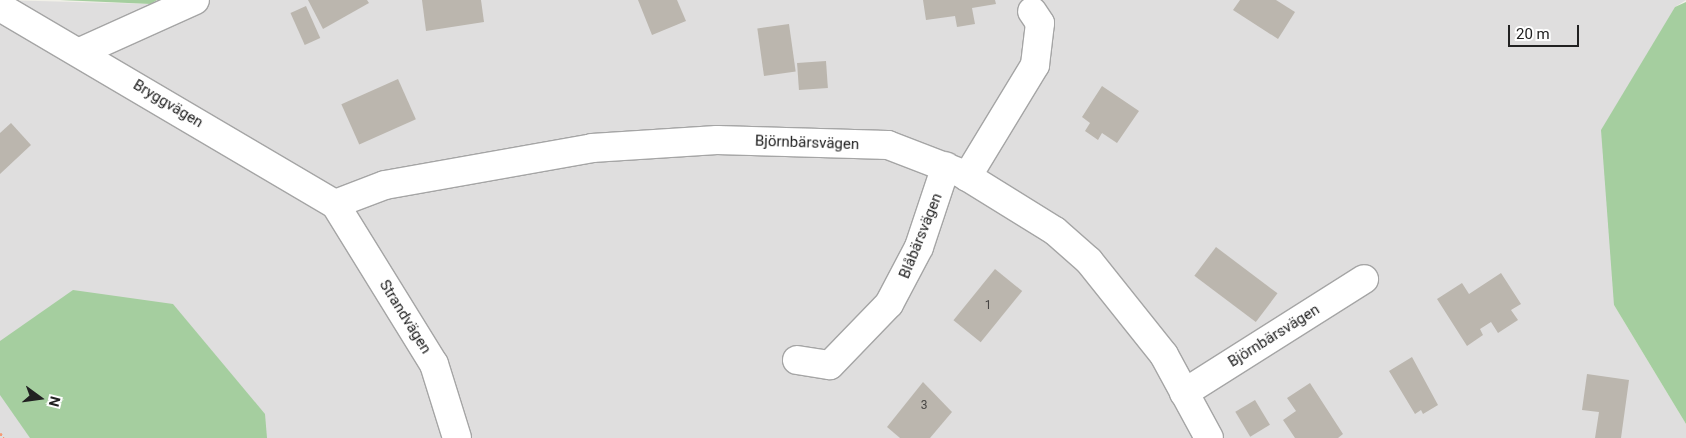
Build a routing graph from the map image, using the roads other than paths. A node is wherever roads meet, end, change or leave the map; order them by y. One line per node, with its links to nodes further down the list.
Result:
1 (195, 0): 4 (street)
2 (0, 6): 4 (street, Bryggvägen)
3 (1032, 11): 5 (street)
4 (80, 52): 6 (street, Bryggvägen)
5 (956, 172): 6 (street, Björnbärsvägen); 8 (street, Blåbärsvägen); 9 (street, Björnbärsvägen)
6 (336, 204): 10 (street, Strandvägen)
7 (1364, 279): 9 (street, Björnbärsvägen)
8 (796, 360)
9 (1184, 392): 11 (street, Björnbärsvägen)
10 (457, 438)
11 (1209, 438)

